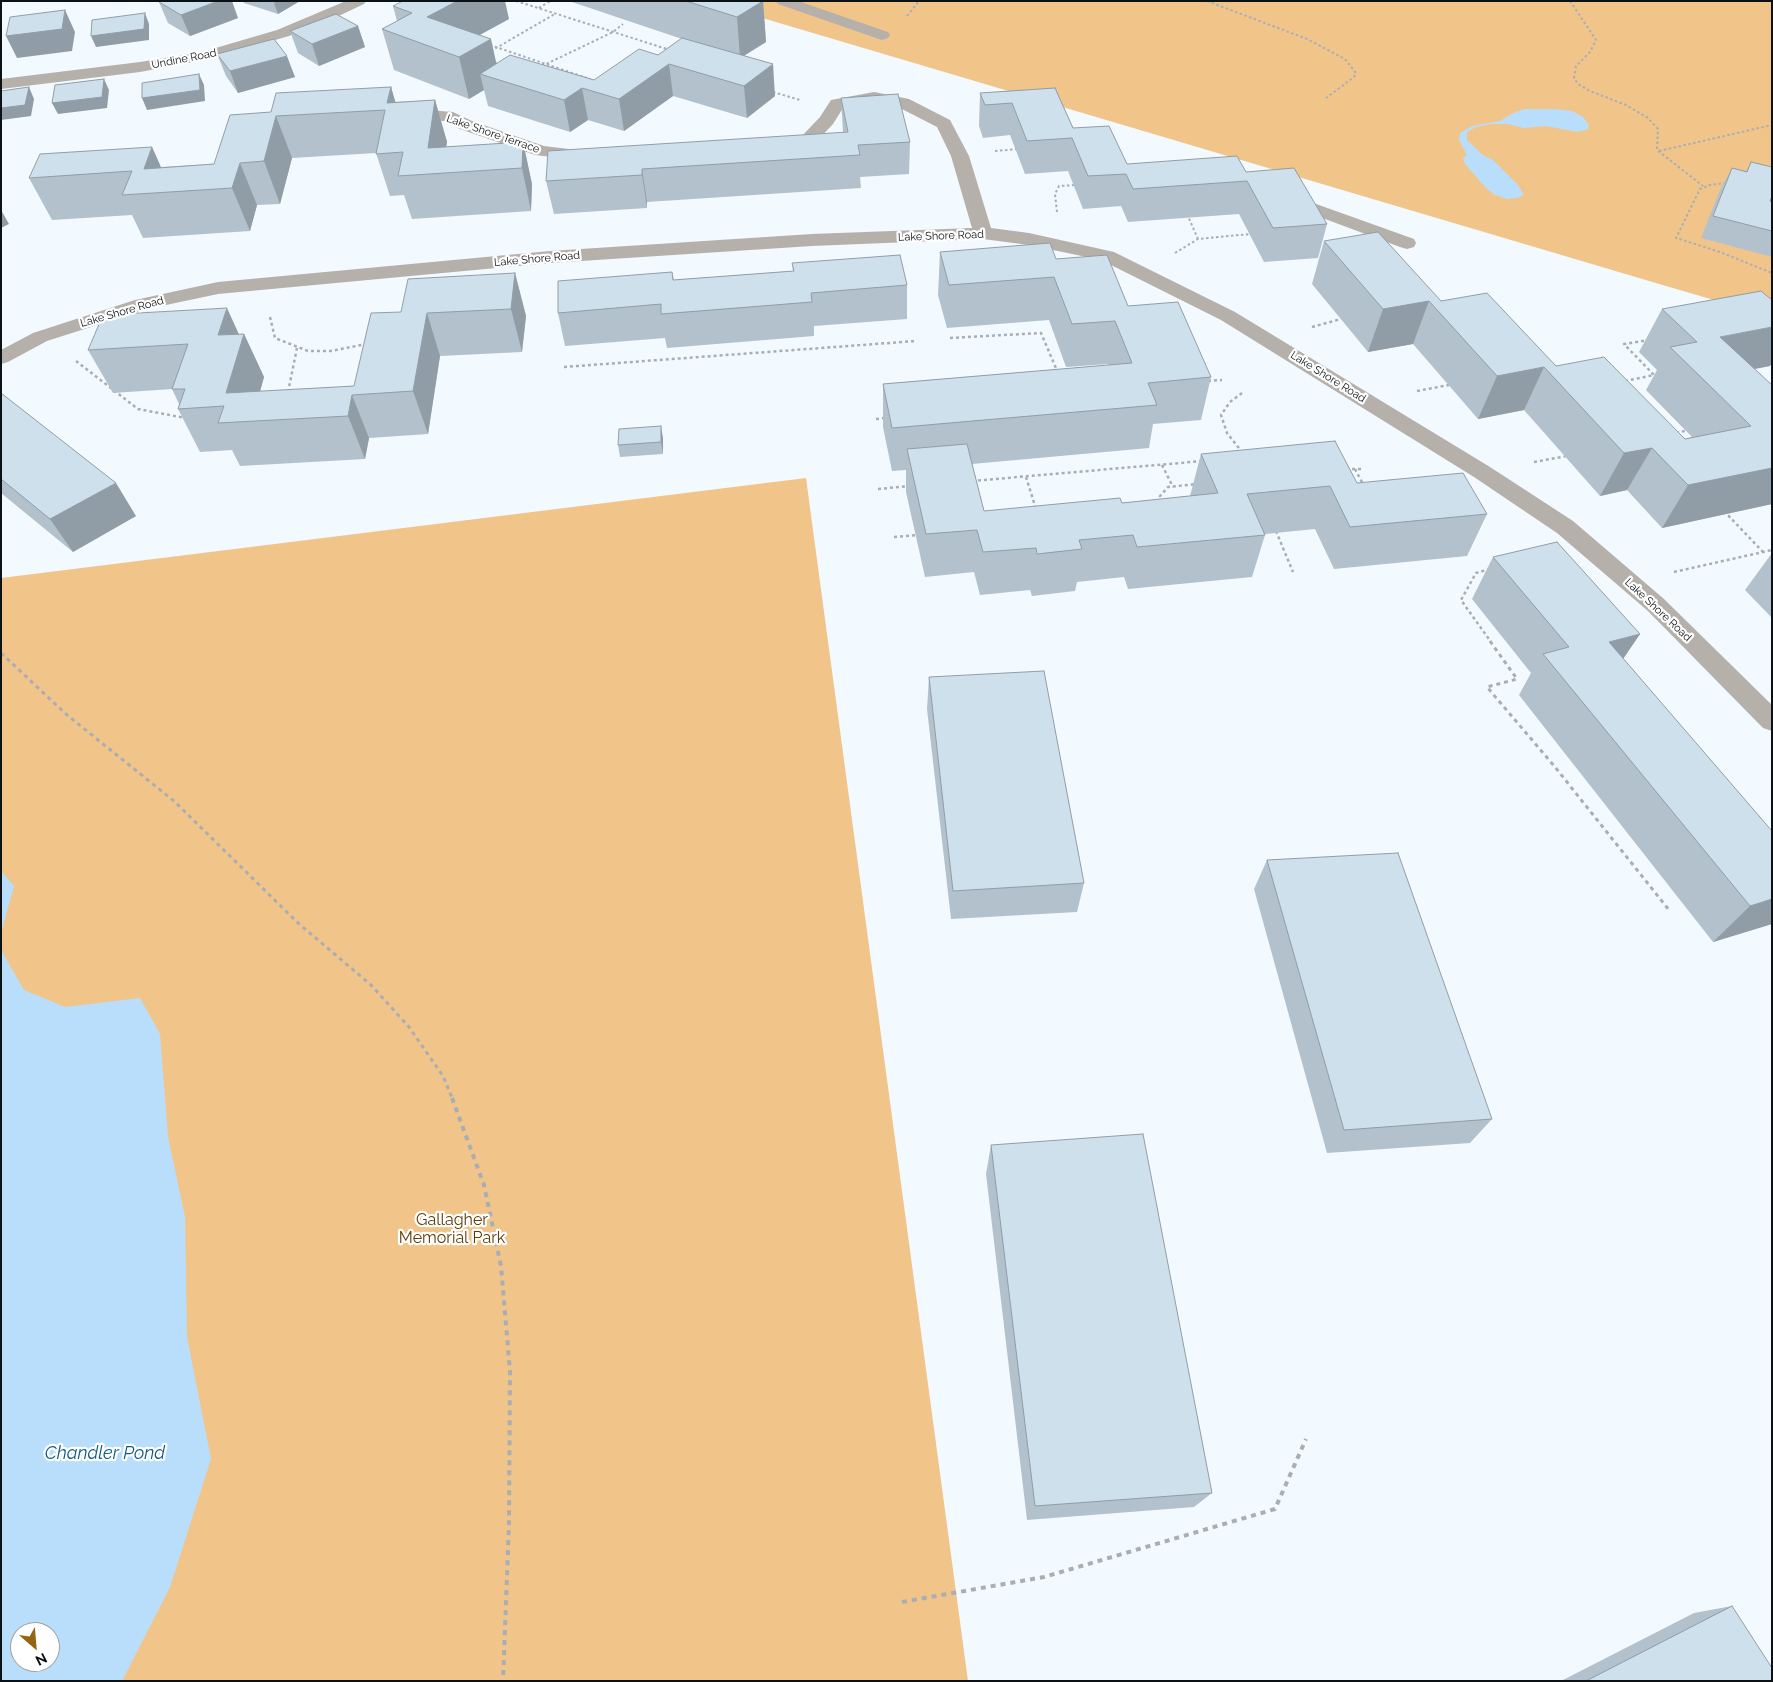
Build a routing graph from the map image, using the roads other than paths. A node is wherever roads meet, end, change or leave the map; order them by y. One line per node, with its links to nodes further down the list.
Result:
1 (359, 1): 4 (street, Undine Road)
2 (783, 1): 3 (street)
3 (882, 35)
4 (1, 84)
5 (381, 111): 7 (street, Lake Shore Terrace)
6 (758, 143): 9 (street)
7 (602, 156)
8 (1291, 200): 10 (street)
9 (983, 233): 11 (street, Lake Shore Road); 12 (street, Lake Shore Road)
10 (1407, 243)
11 (1, 358)
12 (1772, 721)

